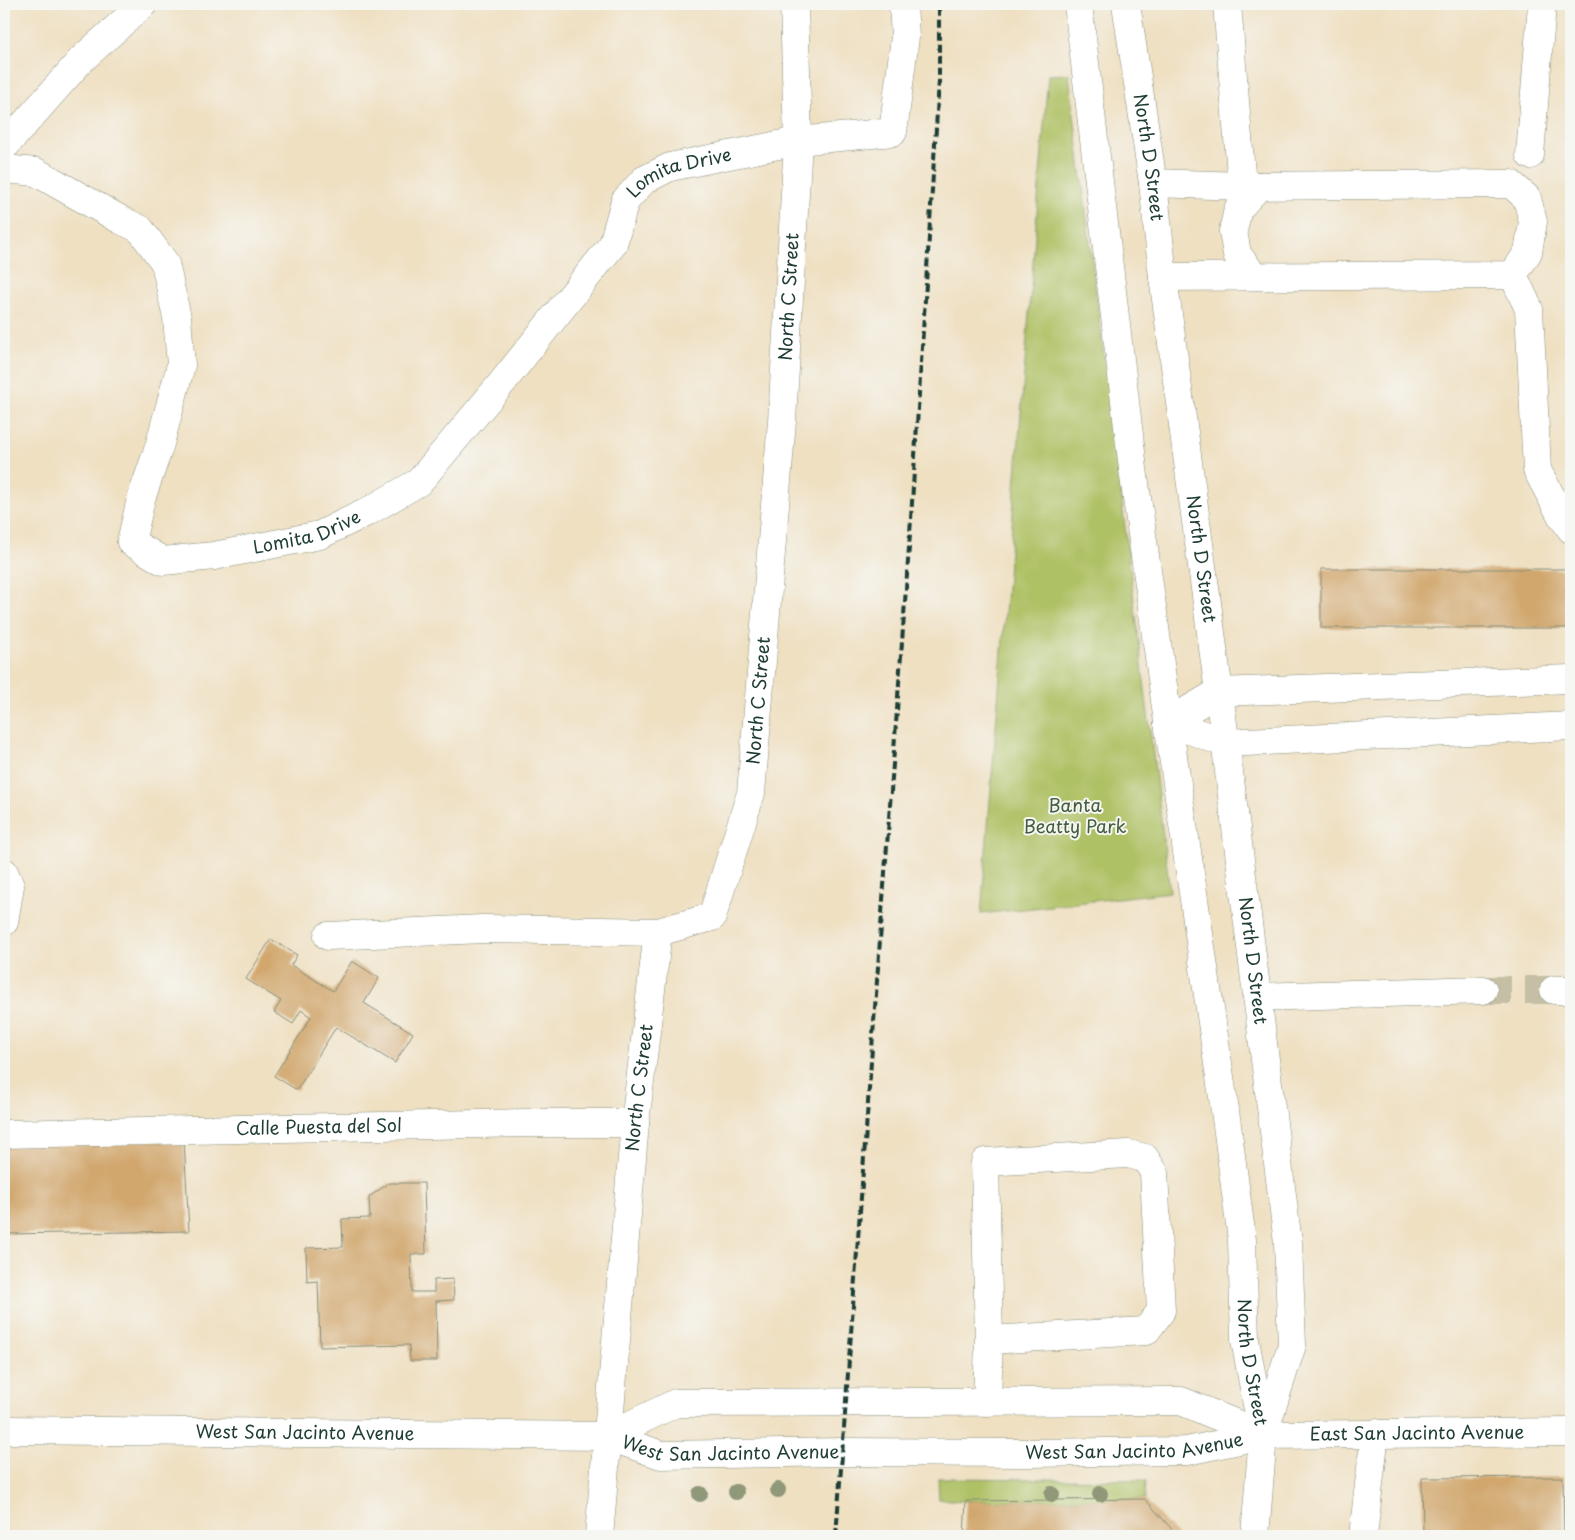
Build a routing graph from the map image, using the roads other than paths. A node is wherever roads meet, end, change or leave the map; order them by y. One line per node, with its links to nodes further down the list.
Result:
1 (143, 4): 9 (main road)
2 (794, 4): 8 (main road)
3 (903, 4): 8 (main road)
4 (1078, 4): 20 (main road, North D Street)
5 (1126, 4): 12 (main road, North D Street)
6 (1227, 4): 13 (main road)
7 (1542, 4): 10 (main road)
8 (798, 141): 11 (main road, Lomita Drive); 25 (main road, North C Street)
9 (4, 147)
10 (1530, 155)
11 (4, 169)
12 (1153, 183): 13 (main road); 16 (main road, North D Street)
13 (1251, 186): 14 (main road); 15 (main road)
14 (1513, 275): 15 (main road); 17 (main road)
15 (1254, 276): 16 (main road)
16 (1163, 277): 19 (main road, North D Street)
17 (1571, 528)
18 (1571, 679): 19 (main road)
19 (1219, 692): 20 (main road); 22 (main road, North D Street)
20 (1168, 722): 22 (main road); 36 (main road, North D Street)
21 (1571, 726): 22 (main road)
22 (1225, 743): 28 (main road, North D Street)
23 (4, 872): 24 (main road)
24 (4, 922)
25 (658, 932): 26 (main road); 29 (main road, North C Street)
26 (328, 936)
27 (1483, 990): 28 (main road)
28 (1257, 997): 36 (main road, North D Street)
29 (635, 1123): 30 (main road, Calle Puesta del Sol); 37 (main road, North C Street)
30 (4, 1134)
31 (989, 1340): 31 (main road); 32 (main road)
32 (987, 1402): 36 (main road, West San Jacinto Avenue); 37 (main road, West San Jacinto Avenue)
33 (4, 1430): 37 (main road, West San Jacinto Avenue)
34 (1571, 1432): 35 (main road, East San Jacinto Avenue)
35 (1375, 1433): 36 (main road, East San Jacinto Avenue); 40 (main road)
36 (1263, 1435): 37 (main road, West San Jacinto Avenue); 39 (main road)
37 (607, 1436): 38 (main road, North C Street)
38 (599, 1536)
39 (1255, 1536)
40 (1363, 1536)

